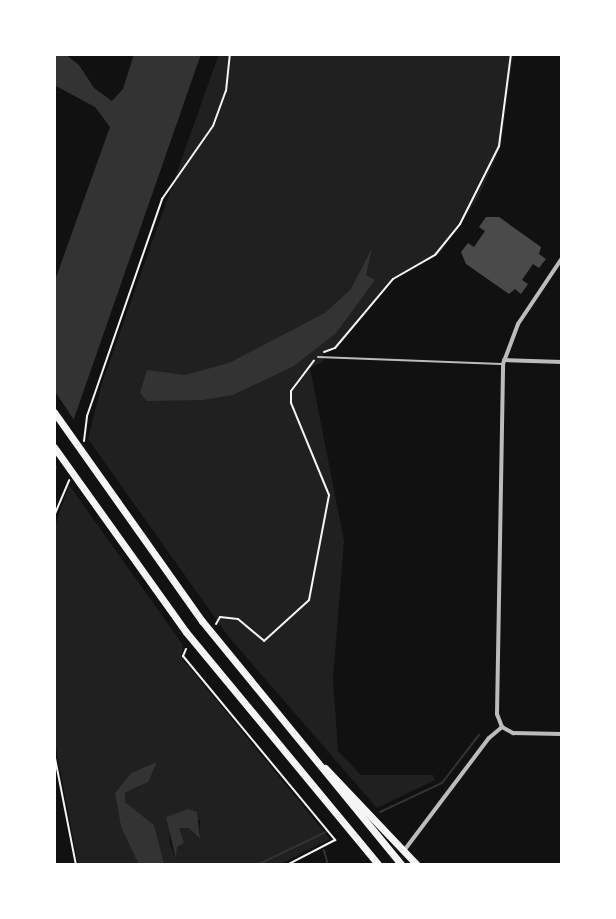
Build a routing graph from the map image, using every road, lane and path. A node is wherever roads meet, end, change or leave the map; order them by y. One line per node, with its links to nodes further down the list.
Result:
1 (230, 54): 9 (path)
2 (511, 54): 4 (path)
3 (562, 258): 5 (street)
4 (318, 357): 5 (lane); 12 (path)
5 (504, 362): 6 (street); 14 (street)
6 (562, 362)
7 (54, 412): 17 (highway)
8 (54, 447): 21 (highway)
9 (81, 448)
10 (72, 472): 11 (path)
11 (54, 516)
12 (216, 624)
13 (186, 649): 20 (path)
14 (502, 727): 15 (street); 18 (street)
15 (562, 734)
16 (54, 753): 19 (path)
17 (311, 756): 22 (highway); 23 (highway)
18 (406, 848)
19 (76, 865)
20 (287, 865)
21 (379, 865)
22 (402, 865)
23 (417, 865)

